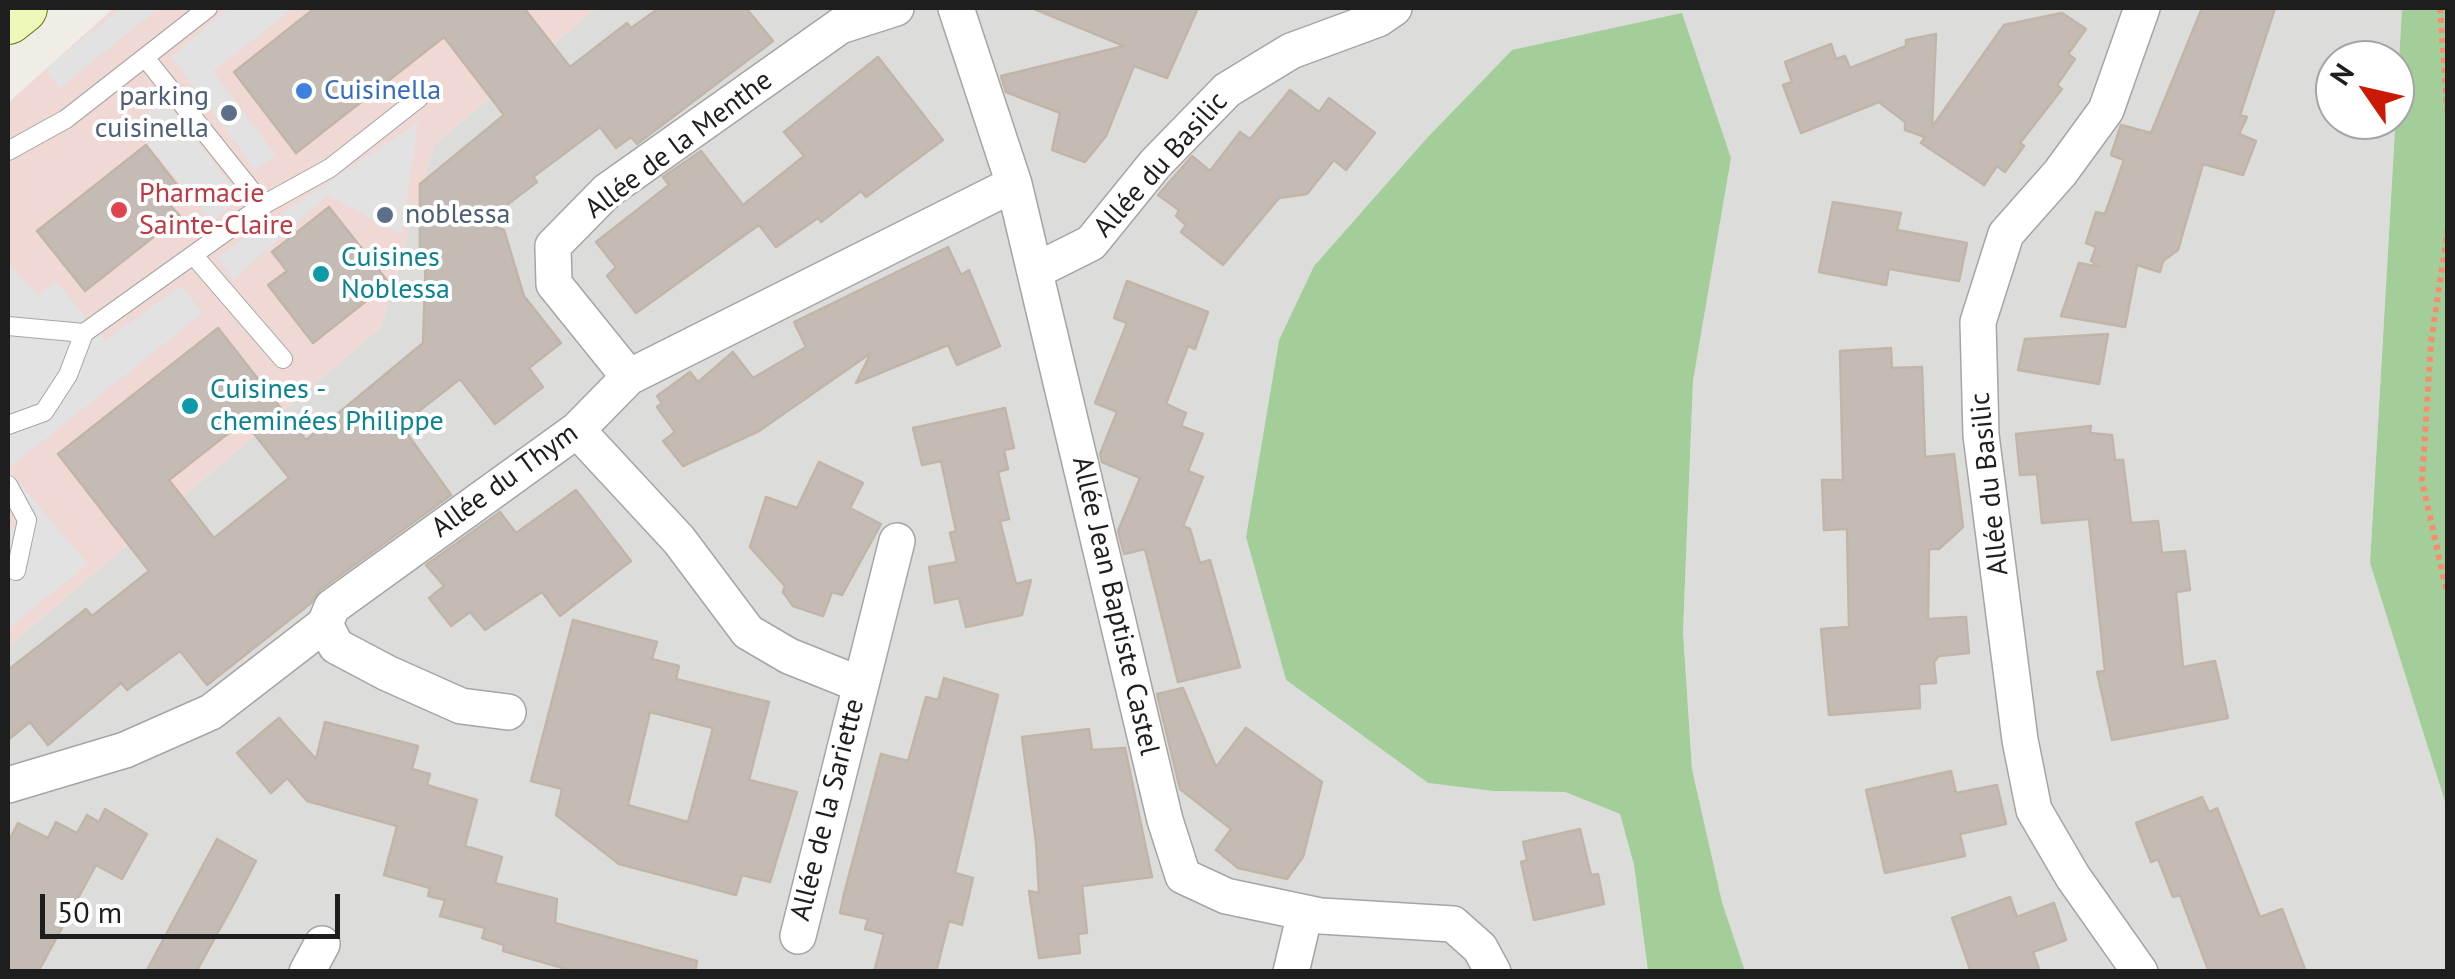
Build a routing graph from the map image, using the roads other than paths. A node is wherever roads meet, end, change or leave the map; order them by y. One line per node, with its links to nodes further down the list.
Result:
1 (22, 8): 7 (main road)
2 (208, 8): 8 (lane)
3 (896, 8): 18 (street, Allée de la Menthe)
4 (956, 8): 11 (street, Allée Jean Baptiste Castel)
5 (1394, 8): 14 (street, Allée du Basilic)
6 (2142, 8): 32 (street, Allée du Basilic)
7 (8, 19)
8 (146, 60): 10 (lane); 12 (lane)
9 (419, 98): 12 (lane)
10 (8, 151)
11 (1014, 184): 14 (street, Allée Jean Baptiste Castel); 18 (street, Allée du Thym)
12 (264, 205): 13 (lane)
13 (195, 256): 16 (lane); 17 (lane)
14 (1035, 270): 28 (street, Allée Jean Baptiste Castel)
15 (8, 326): 16 (lane)
16 (84, 333): 19 (lane)
17 (283, 359)
18 (628, 377): 20 (street, Allée du Thym)
19 (8, 425)
20 (577, 430): 24 (street, Allée du Thym); 25 (street, Allée de la Sariette)
21 (8, 485): 23 (lane)
22 (897, 540): 25 (street, Allée de la Sariette)
23 (16, 571)
24 (325, 624): 26 (street); 27 (street, Allée du Thym)
25 (859, 684): 29 (street, Allée de la Sariette)
26 (508, 712)
27 (8, 785)
28 (1304, 912): 30 (street); 31 (street, Allée Jean Baptiste Castel)
29 (798, 936)
30 (1292, 972)
31 (1493, 972)
32 (2140, 972)

